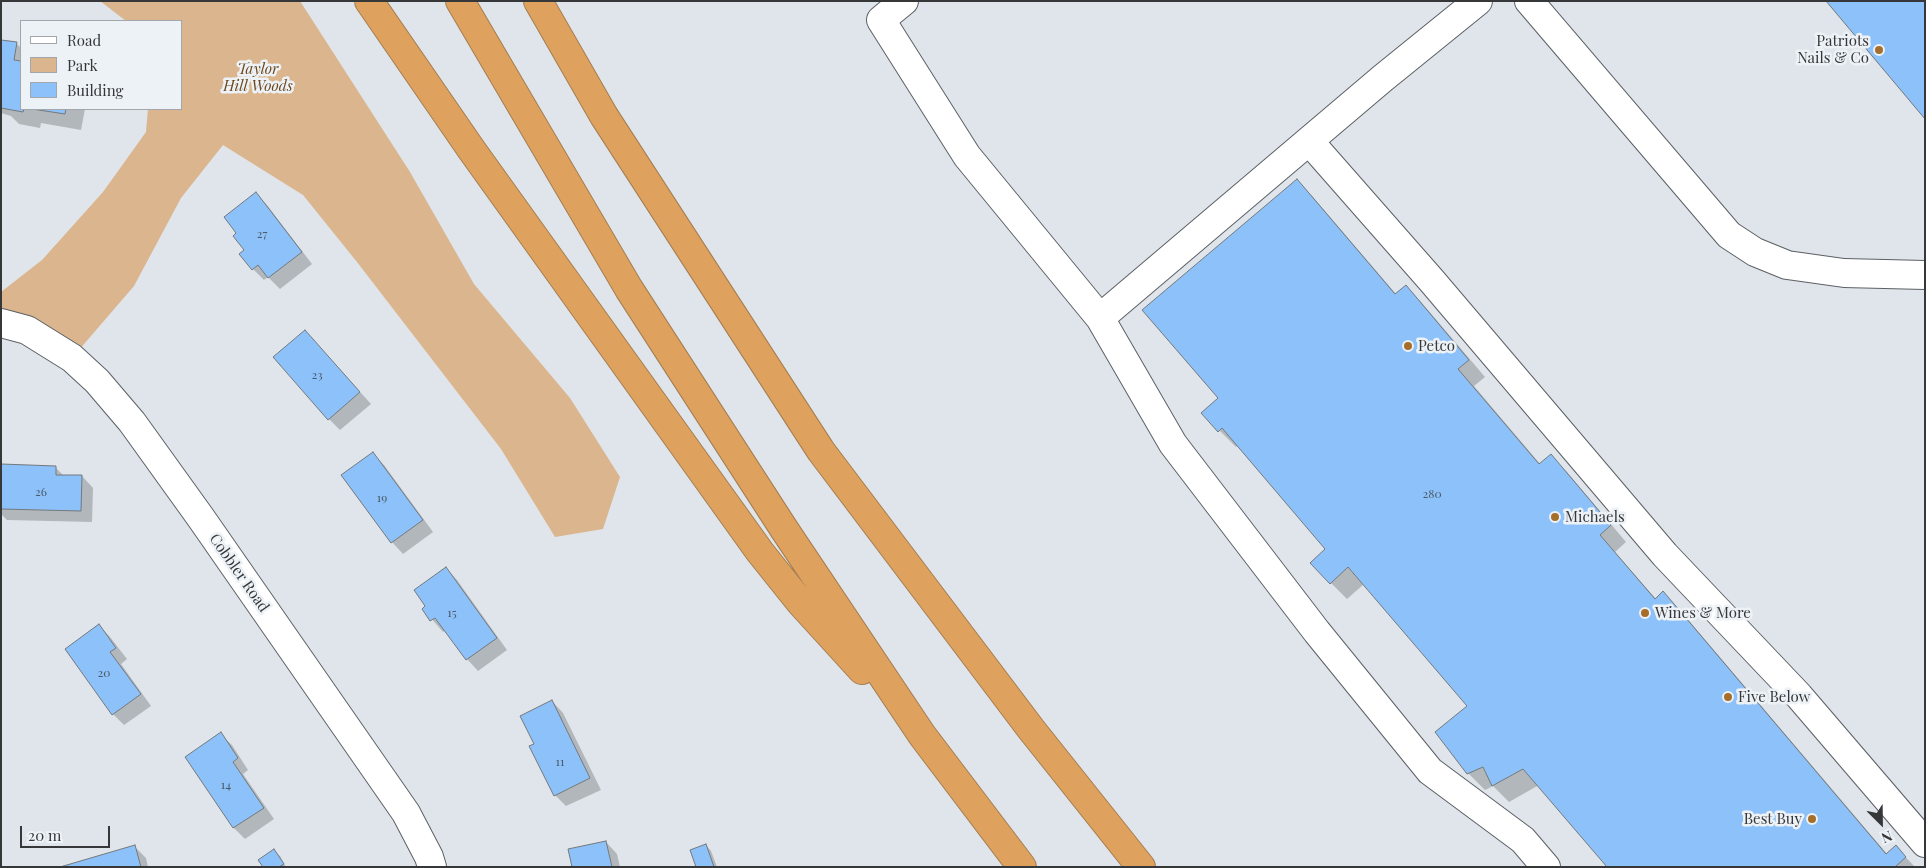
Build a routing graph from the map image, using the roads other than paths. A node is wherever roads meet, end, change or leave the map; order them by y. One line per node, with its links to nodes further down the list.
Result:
1 (369, 1): 12 (highway)
2 (460, 1): 12 (highway)
3 (904, 1): 7 (street)
4 (1478, 1): 8 (street)
5 (1529, 1): 9 (street)
6 (541, 4): 16 (highway)
7 (875, 11): 10 (street)
8 (1309, 141): 10 (street); 13 (street)
9 (1925, 275)
10 (1100, 318): 17 (street)
11 (1, 324): 14 (street, Cobbler Road)
12 (922, 735): 15 (highway)
13 (1925, 843)
14 (432, 867)
15 (1022, 867)
16 (1142, 867)
17 (1546, 867)

